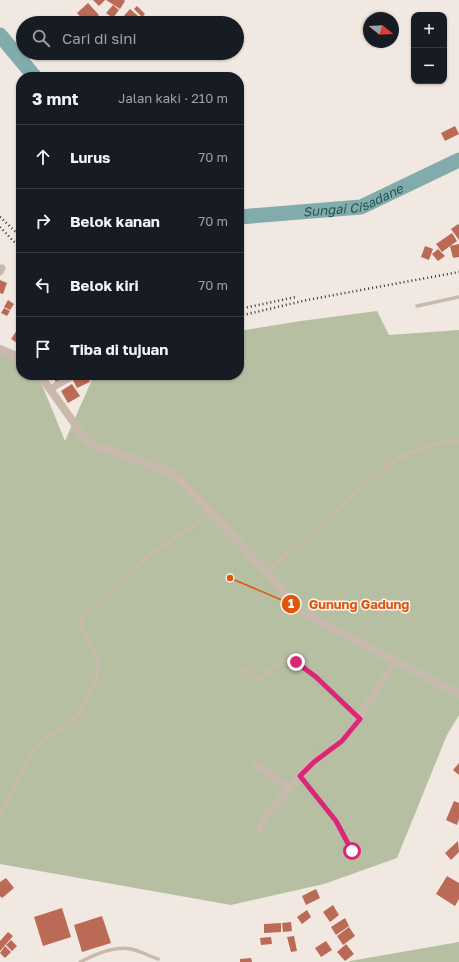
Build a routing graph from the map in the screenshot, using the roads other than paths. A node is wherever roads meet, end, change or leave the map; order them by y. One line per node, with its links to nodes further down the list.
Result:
1 (459, 296): 2 (lane)
2 (417, 306)
3 (0, 349): 4 (street)
4 (16, 356)
5 (44, 380): 7 (street)
6 (66, 380): 7 (street)
7 (50, 389): 9 (street)
8 (459, 441): 10 (lane)
9 (212, 512): 10 (street); 18 (lane)
10 (266, 573): 11 (street)
11 (396, 661): 13 (street); 14 (street)
12 (238, 667): 14 (lane)
13 (459, 694)
14 (360, 719): 16 (street)
15 (256, 766): 17 (street)
16 (300, 776): 17 (street); 20 (lane)
17 (290, 787): 19 (street)
18 (0, 816)
19 (260, 828)
20 (352, 851)
21 (158, 959): 22 (lane)
22 (80, 962)

